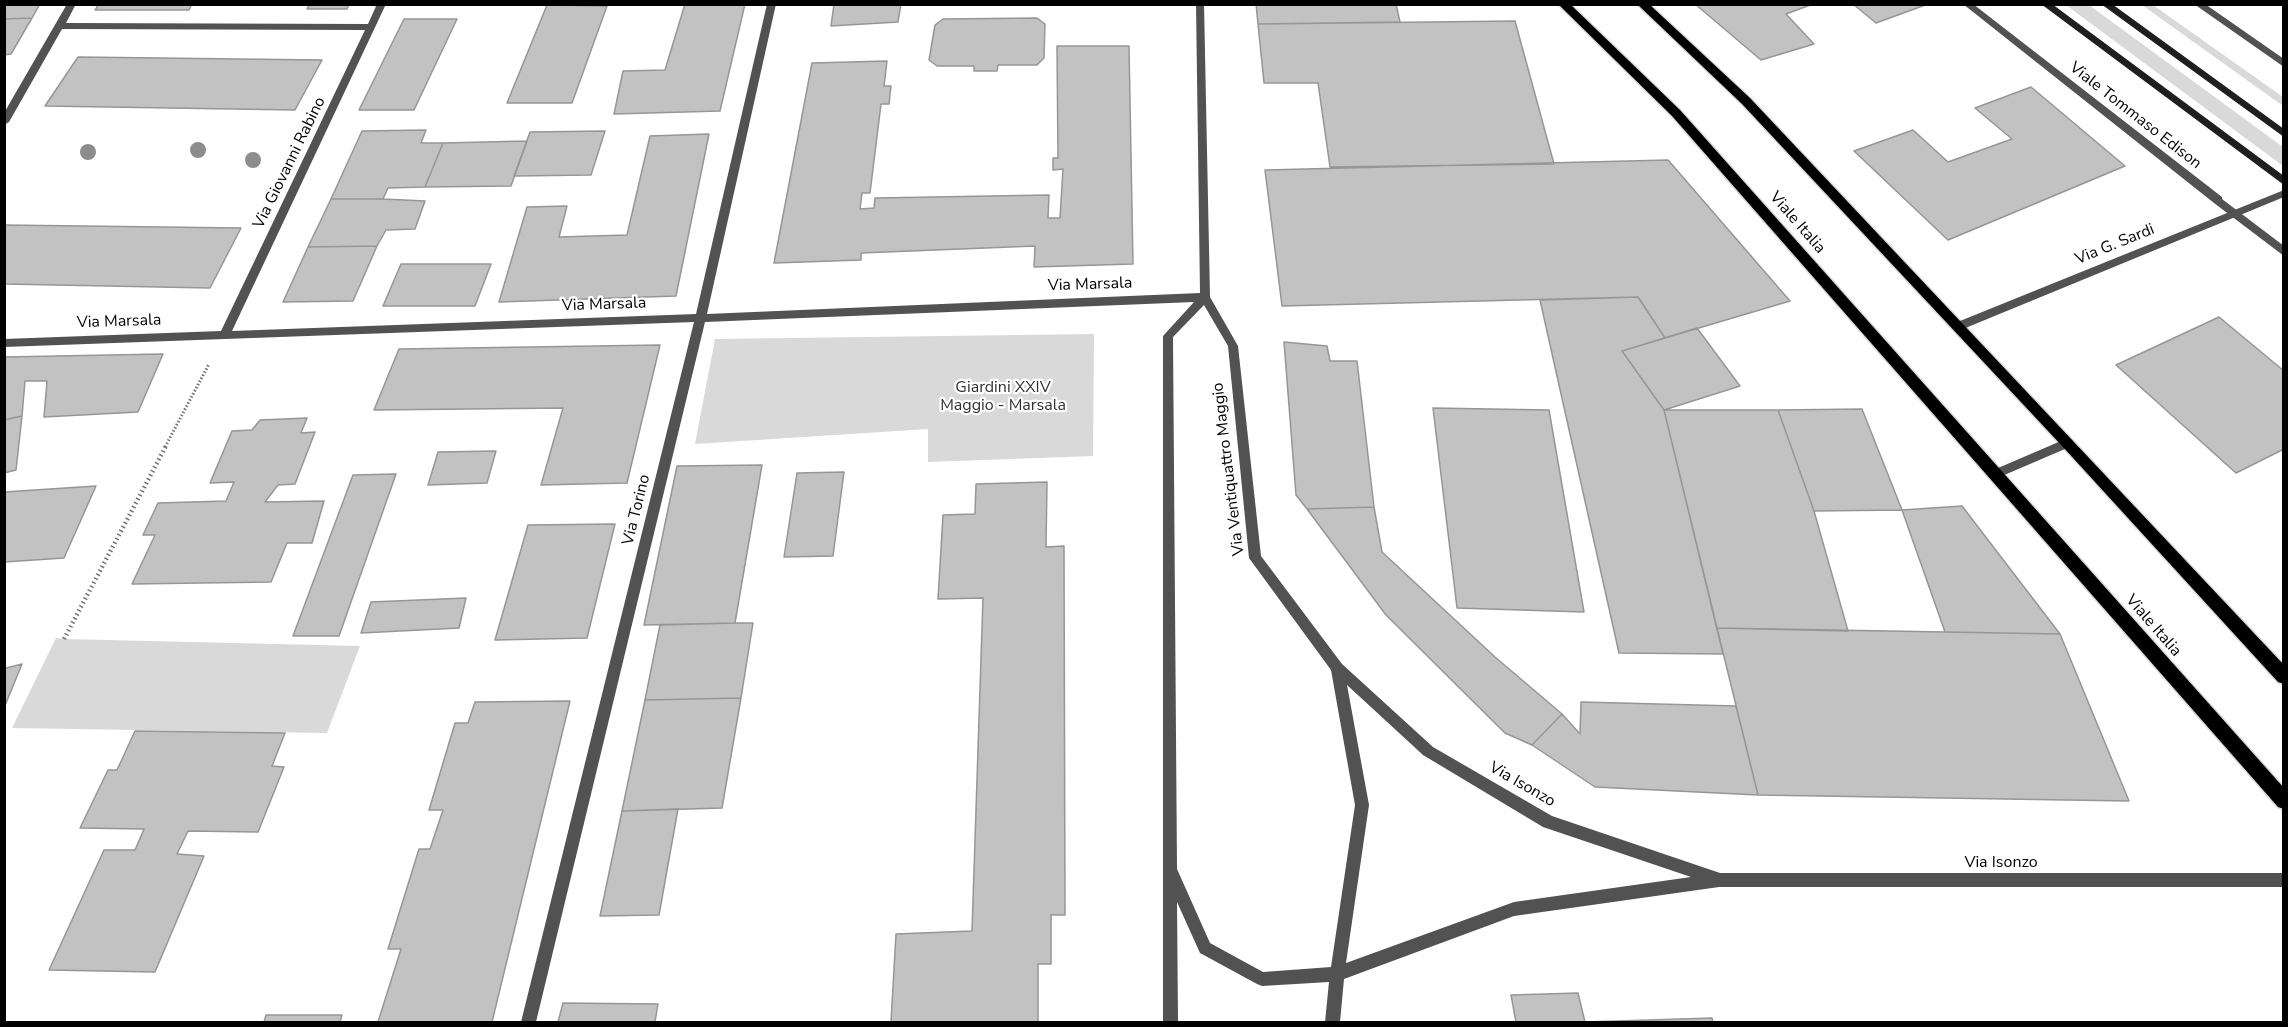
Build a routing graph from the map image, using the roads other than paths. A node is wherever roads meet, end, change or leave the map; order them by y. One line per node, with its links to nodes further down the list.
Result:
1 (72, 4): 11 (street)
2 (382, 4): 12 (street, Via Giovanni Rabino)
3 (772, 4): 21 (street, Via Torino)
4 (1200, 4): 20 (street, Via Ventiquattro Maggio)
5 (1642, 4): 22 (main road)
6 (1967, 4): 18 (street, Viale Tommaso Edison)
7 (2045, 4): 16 (street, Viale Tommaso Edison)
8 (2105, 4): 15 (street)
9 (2198, 4): 13 (street)
10 (1566, 5): 26 (main road, Viale Italia)
11 (60, 26): 12 (street); 14 (street)
12 (372, 27): 23 (street, Via Giovanni Rabino)
13 (2283, 64)
14 (6, 117)
15 (2283, 134)
16 (2283, 182)
17 (2283, 193): 18 (street, Via G. Sardi)
18 (2234, 213): 19 (street, Viale Tommaso Edison); 22 (street, Via G. Sardi)
19 (2283, 252)
20 (1205, 297): 21 (street, Via Marsala); 27 (street, Via Ventiquattro Maggio); 30 (street)
21 (701, 318): 23 (street, Via Marsala); 34 (street, Via Torino)
22 (1959, 326): 25 (main road)
23 (225, 334): 24 (street, Via Marsala)
24 (4, 342)
25 (2068, 443): 26 (street); 28 (main road)
26 (1995, 474): 29 (main road, Viale Italia)
27 (1337, 668): 31 (street, Via Isonzo); 33 (street, Via Ventiquattro Maggio)
28 (2283, 677)
29 (2283, 801)
30 (1169, 868): 33 (street); 35 (street)
31 (1719, 880): 32 (street, Via Isonzo); 33 (street, Via Isonzo)
32 (2283, 880)
33 (1337, 974): 36 (street, Via Ventiquattro Maggio)
34 (528, 1023)
35 (1170, 1023)
36 (1333, 1023)

